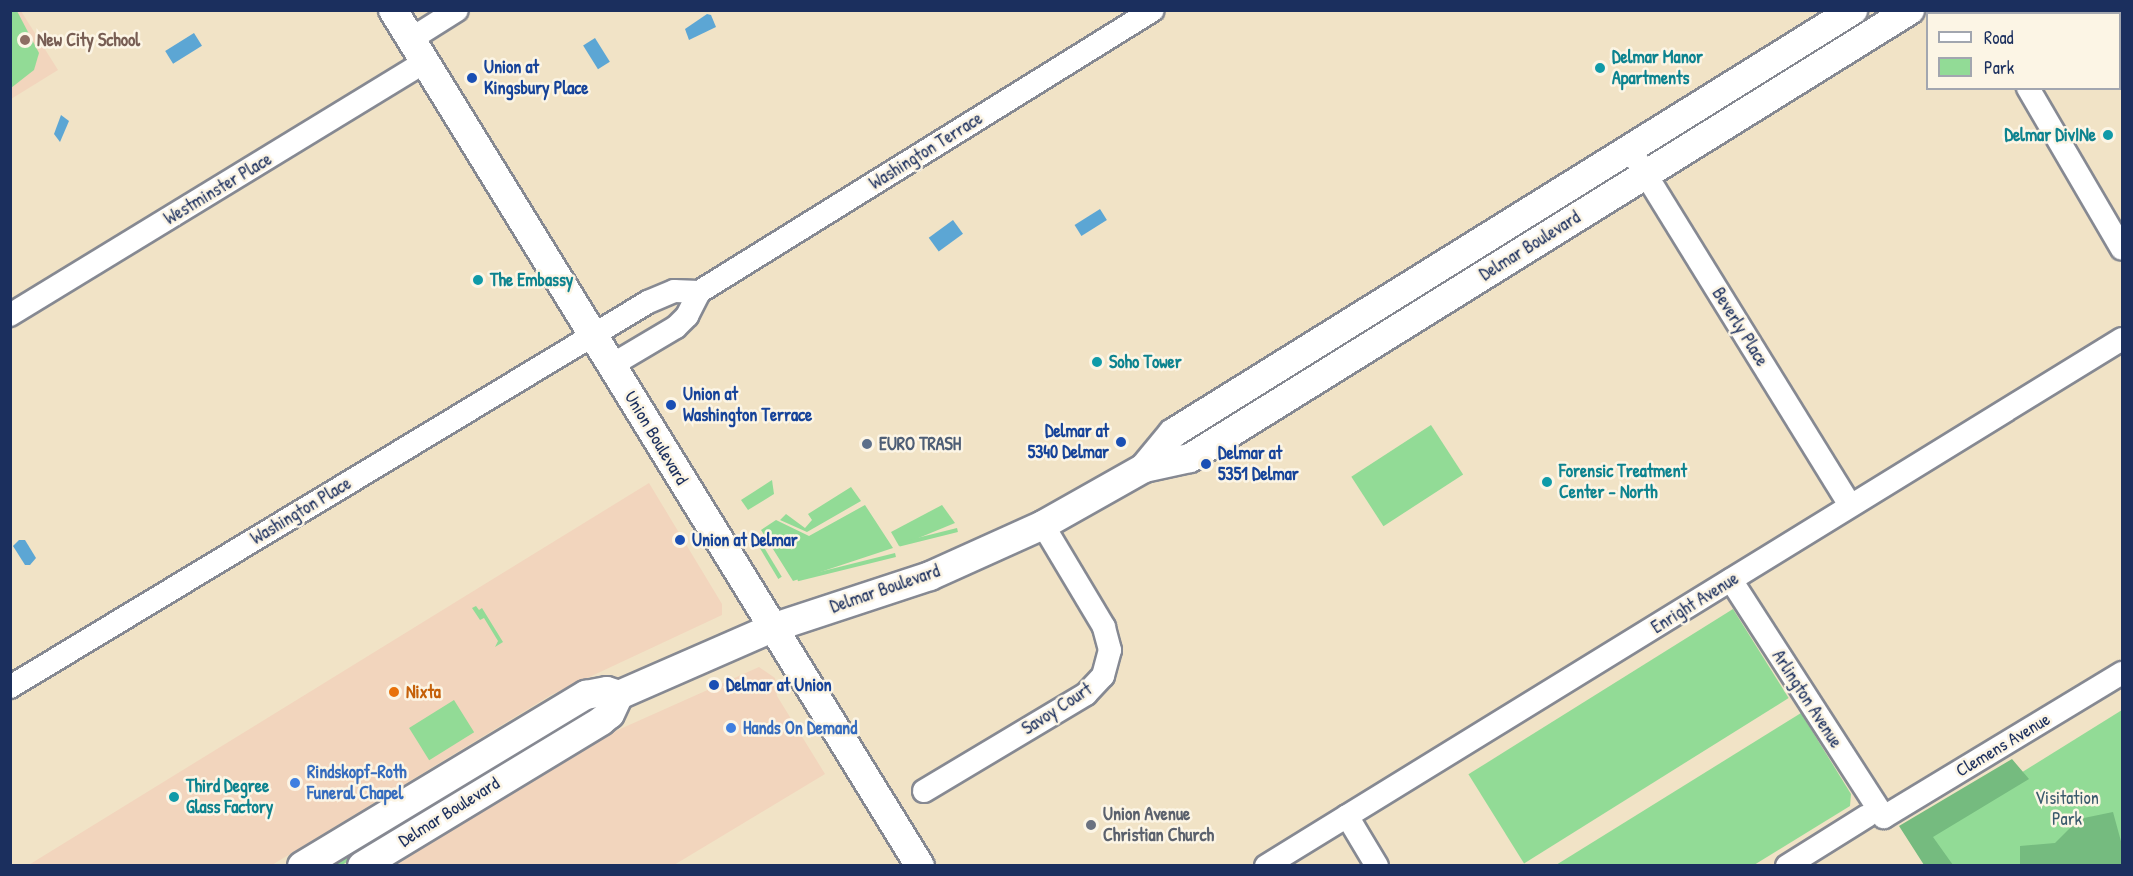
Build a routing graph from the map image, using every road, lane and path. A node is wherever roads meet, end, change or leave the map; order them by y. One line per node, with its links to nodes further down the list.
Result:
1 (393, 10): 6 (main road, Union Boulevard)
2 (457, 10): 6 (street, Westminster Place)
3 (1153, 10): 11 (street, Washington Terrace)
4 (1853, 10): 8 (main road, Delmar Boulevard)
5 (1910, 10): 9 (main road, Delmar Boulevard)
6 (418, 51): 12 (street, Westminster Place); 13 (main road, Union Boulevard)
7 (2029, 90): 10 (street)
8 (1630, 149): 9 (street, Beverly Place); 16 (main road, Delmar Boulevard)
9 (1645, 173): 16 (main road, Delmar Boulevard); 17 (street, Beverly Place)
10 (2122, 249)
11 (699, 292): 13 (street, Washington Place); 15 (street)
12 (10, 315)
13 (592, 334): 15 (main road, Union Boulevard); 22 (street, Washington Place)
14 (2122, 339): 17 (street, Enright Avenue)
15 (612, 365): 20 (main road, Union Boulevard)
16 (1144, 468): 18 (main road, Delmar Boulevard)
17 (1849, 504): 19 (street, Enright Avenue)
18 (1042, 525): 20 (main road, Delmar Boulevard); 24 (street, Savoy Court)
19 (1731, 580): 25 (street, Enright Avenue); 26 (street, Arlington Avenue)
20 (772, 628): 23 (main road, Delmar Boulevard); 29 (main road, Union Boulevard)
21 (2122, 673): 26 (street, Clemens Avenue)
22 (10, 687)
23 (619, 695): 27 (main road, Delmar Boulevard); 28 (main road, Delmar Boulevard)
24 (924, 791)
25 (1347, 816): 30 (street, Enright Avenue); 31 (street)
26 (1875, 817): 32 (street, Clemens Avenue)
27 (302, 866)
28 (362, 866)
29 (920, 866)
30 (1266, 866)
31 (1377, 866)
32 (1787, 866)

